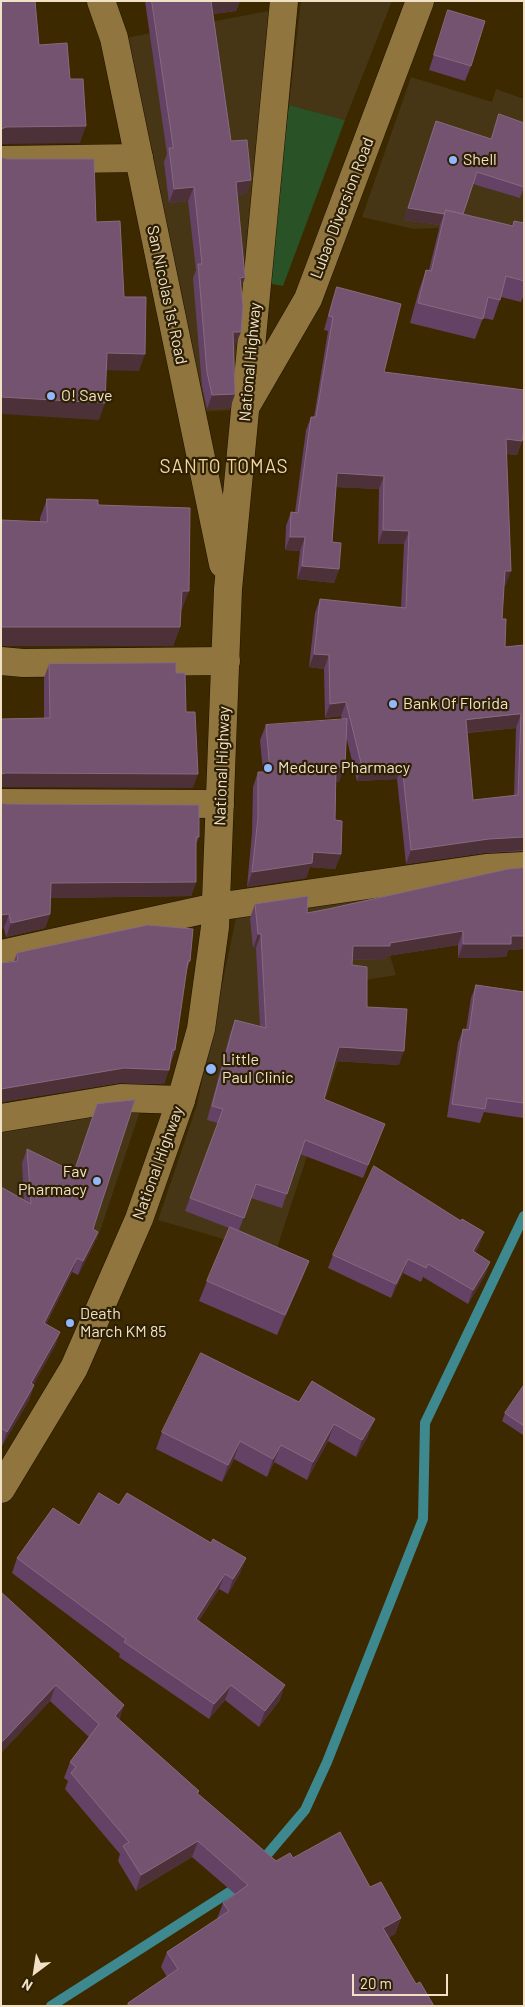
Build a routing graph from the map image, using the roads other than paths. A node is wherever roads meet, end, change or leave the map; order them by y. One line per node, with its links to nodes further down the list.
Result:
1 (101, 1): 4 (main road, San Nicolas 1st Road)
2 (284, 1): 6 (main road, National Highway)
3 (420, 1): 6 (main road, Lubao Diversion Road)
4 (139, 158): 5 (main road); 7 (main road, San Nicolas 1st Road)
5 (1, 160)
6 (246, 406): 7 (main road, National Highway)
7 (228, 590): 9 (main road, National Highway)
8 (1, 661): 9 (main road)
9 (226, 661): 11 (main road, National Highway)
10 (1, 803): 11 (main road)
11 (220, 804): 13 (main road, National Highway)
12 (524, 866): 13 (main road)
13 (216, 907): 14 (main road); 15 (main road, National Highway)
14 (1, 954)
15 (181, 1100): 16 (main road); 17 (main road, National Highway)
16 (1, 1118)
17 (1, 1489)

